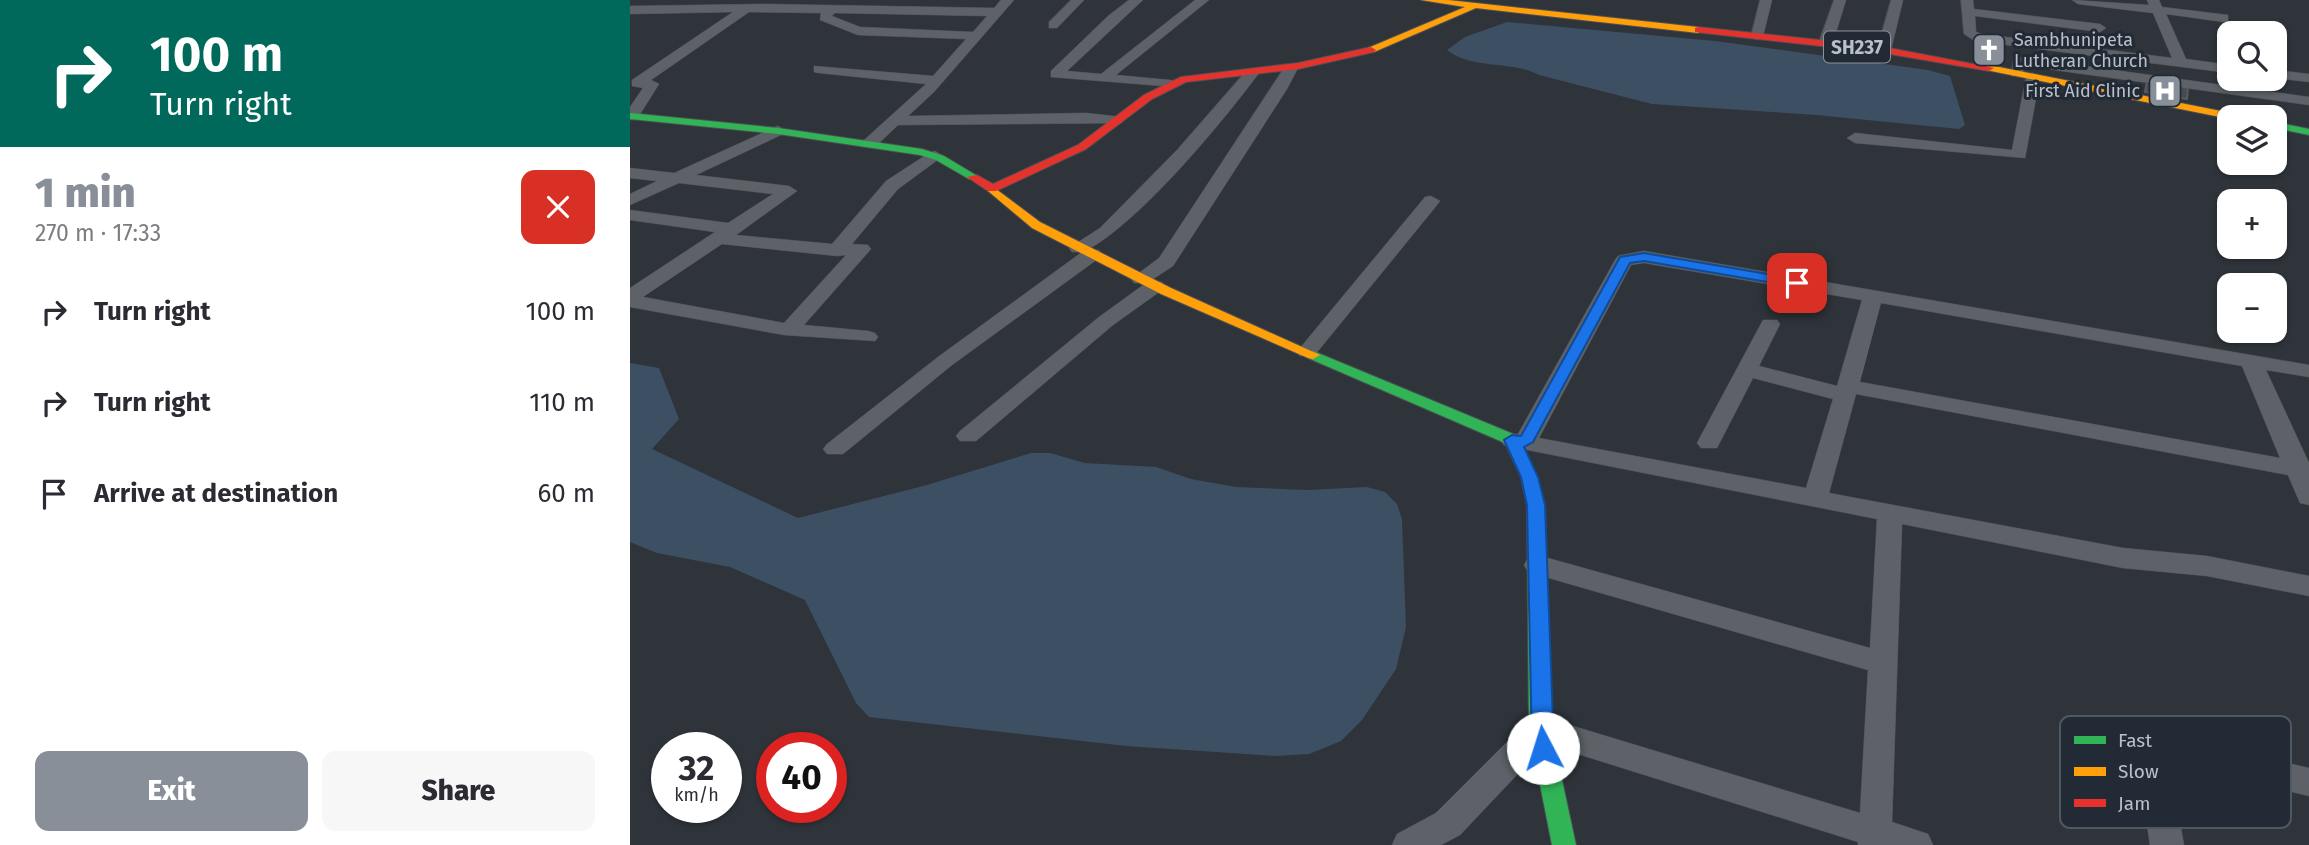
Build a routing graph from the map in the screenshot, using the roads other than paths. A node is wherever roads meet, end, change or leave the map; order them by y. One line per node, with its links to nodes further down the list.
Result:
1 (1008, 0): 17 (street)
2 (1078, 0): 20 (street)
3 (1138, 0): 35 (street)
4 (1203, 0): 35 (street)
5 (1425, 0): 11 (street, SH237)
6 (1766, 0): 23 (street)
7 (1840, 0): 25 (street)
8 (1898, 0): 26 (street)
9 (2086, 0): 12 (street); 21 (street)
10 (2215, 0): 18 (street)
11 (1480, 3): 23 (street, SH237); 31 (street)
12 (2155, 5): 18 (street); 28 (street)
13 (1968, 6): 21 (street); 24 (street)
14 (747, 8): 15 (street); 16 (street); 39 (street)
15 (832, 9): 17 (street); 22 (street)
16 (630, 10)
17 (995, 12): 22 (street)
18 (2224, 18): 19 (street)
19 (2226, 21)
20 (1053, 24)
21 (2100, 28): 27 (street)
22 (975, 36): 38 (street)
23 (1757, 36): 25 (street, SH237)
24 (2006, 41): 27 (street); 29 (street)
25 (1826, 42): 26 (street, SH237)
26 (1884, 50): 29 (street, SH237)
27 (2107, 55): 28 (street)
28 (2180, 63): 30 (street)
29 (2018, 67): 36 (street, SH237); 41 (street)
30 (2217, 67)
31 (1291, 68): 33 (street); 61 (street)
32 (819, 69): 38 (street)
33 (1252, 73): 40 (street); 60 (street)
34 (2287, 75): 37 (street)
35 (1106, 76): 40 (street)
36 (2033, 76): 42 (street, SH237); 49 (street)
37 (2309, 78)
38 (936, 81): 45 (street)
39 (634, 83): 43 (street)
40 (1170, 84): 44 (street)
41 (2309, 101)
42 (2217, 113)
43 (631, 116): 47 (street)
44 (1117, 120): 45 (street); 54 (street)
45 (897, 121): 50 (street)
46 (2287, 127): 48 (street)
47 (778, 131): 50 (street); 53 (street)
48 (2309, 132)
49 (1855, 138)
50 (869, 144): 51 (street)
51 (935, 156): 54 (street); 59 (street)
52 (630, 173): 53 (street)
53 (674, 179): 55 (street); 58 (street)
54 (992, 190): 60 (street)
55 (630, 200)
56 (1431, 201): 67 (street)
57 (630, 215): 58 (street)
58 (723, 234): 59 (street); 63 (street)
59 (837, 250): 65 (street)
60 (1085, 251): 61 (street); 75 (street)
61 (1148, 282): 67 (street); 72 (street)
62 (1873, 296): 68 (street); 71 (street); 73 (street)
63 (630, 299): 65 (street)
64 (1770, 324): 69 (street)
65 (789, 329): 66 (street)
66 (868, 337)
67 (1307, 352): 73 (street)
68 (2251, 361): 70 (street); 76 (street)
69 (1748, 370): 71 (street); 74 (street)
70 (2309, 371)
71 (1846, 390): 76 (street); 78 (street)
72 (968, 436)
73 (1519, 441): 78 (street); 80 (street)
74 (1709, 443)
75 (835, 449)
76 (2302, 470): 77 (street)
77 (2309, 496)
78 (1816, 497): 79 (street)
79 (1890, 511): 81 (street); 82 (street)
80 (1537, 565): 82 (street); 83 (street)
81 (2309, 586)
82 (1883, 663): 86 (street)
83 (1540, 729): 86 (street); 87 (street); 88 (street)
84 (2291, 778): 85 (street)
85 (2309, 782)
86 (1875, 839): 89 (street)
87 (1409, 845)
88 (1564, 845)
89 (1916, 845)

